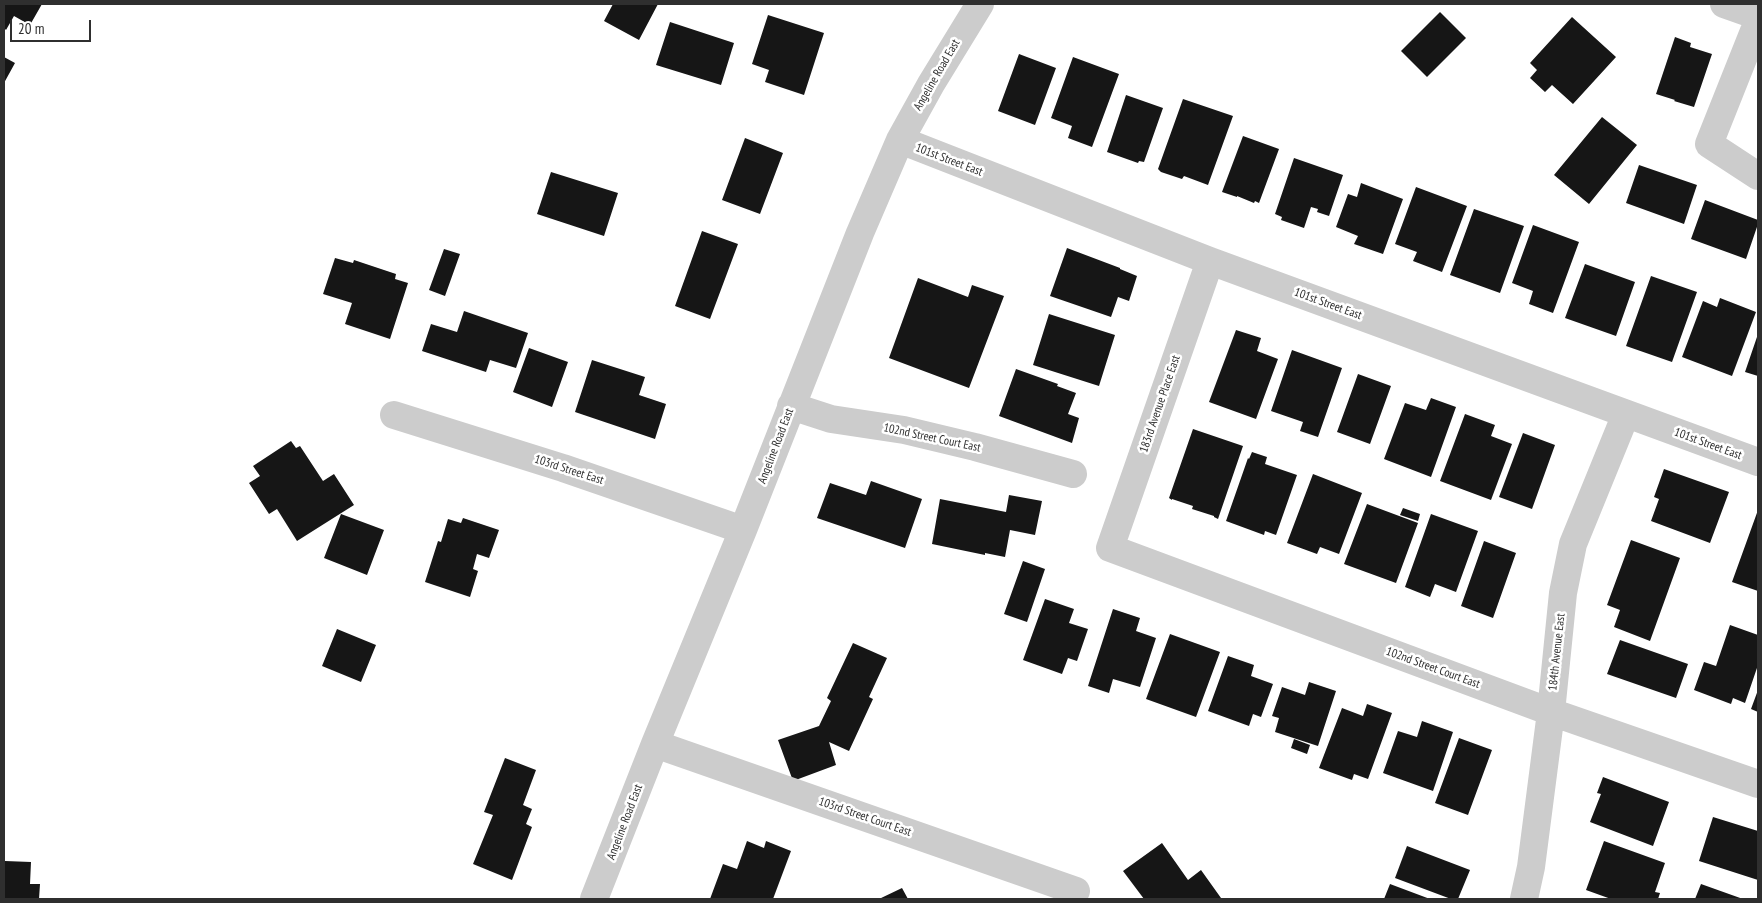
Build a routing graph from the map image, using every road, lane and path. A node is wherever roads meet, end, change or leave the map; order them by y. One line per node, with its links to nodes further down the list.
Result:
1 (980, 4): 5 (street, Angeline Road East)
2 (1724, 4): 3 (street)
3 (1758, 16)
4 (1758, 21): 6 (street)
5 (900, 140): 7 (street, 101st Street East); 8 (street, Angeline Road East)
6 (1758, 176)
7 (1210, 261): 9 (street, 101st Street East); 14 (street, 183rd Avenue Place East)
8 (790, 406): 12 (street, 102nd Street Court East); 13 (street, Angeline Road East)
9 (1626, 414): 11 (street, 101st Street East); 15 (street, 184th Avenue East)
10 (394, 415): 13 (street, 103rd Street East)
11 (1758, 462)
12 (1073, 474)
13 (743, 530): 16 (street, Angeline Road East)
14 (1110, 548): 15 (street, 102nd Street Court East)
15 (1551, 712): 17 (street, 102nd Street Court East); 20 (street, 184th Avenue East)
16 (655, 744): 18 (street, 103rd Street Court East); 19 (street, Angeline Road East)
17 (1758, 784)
18 (1076, 891)
19 (594, 899)
20 (1524, 899)

